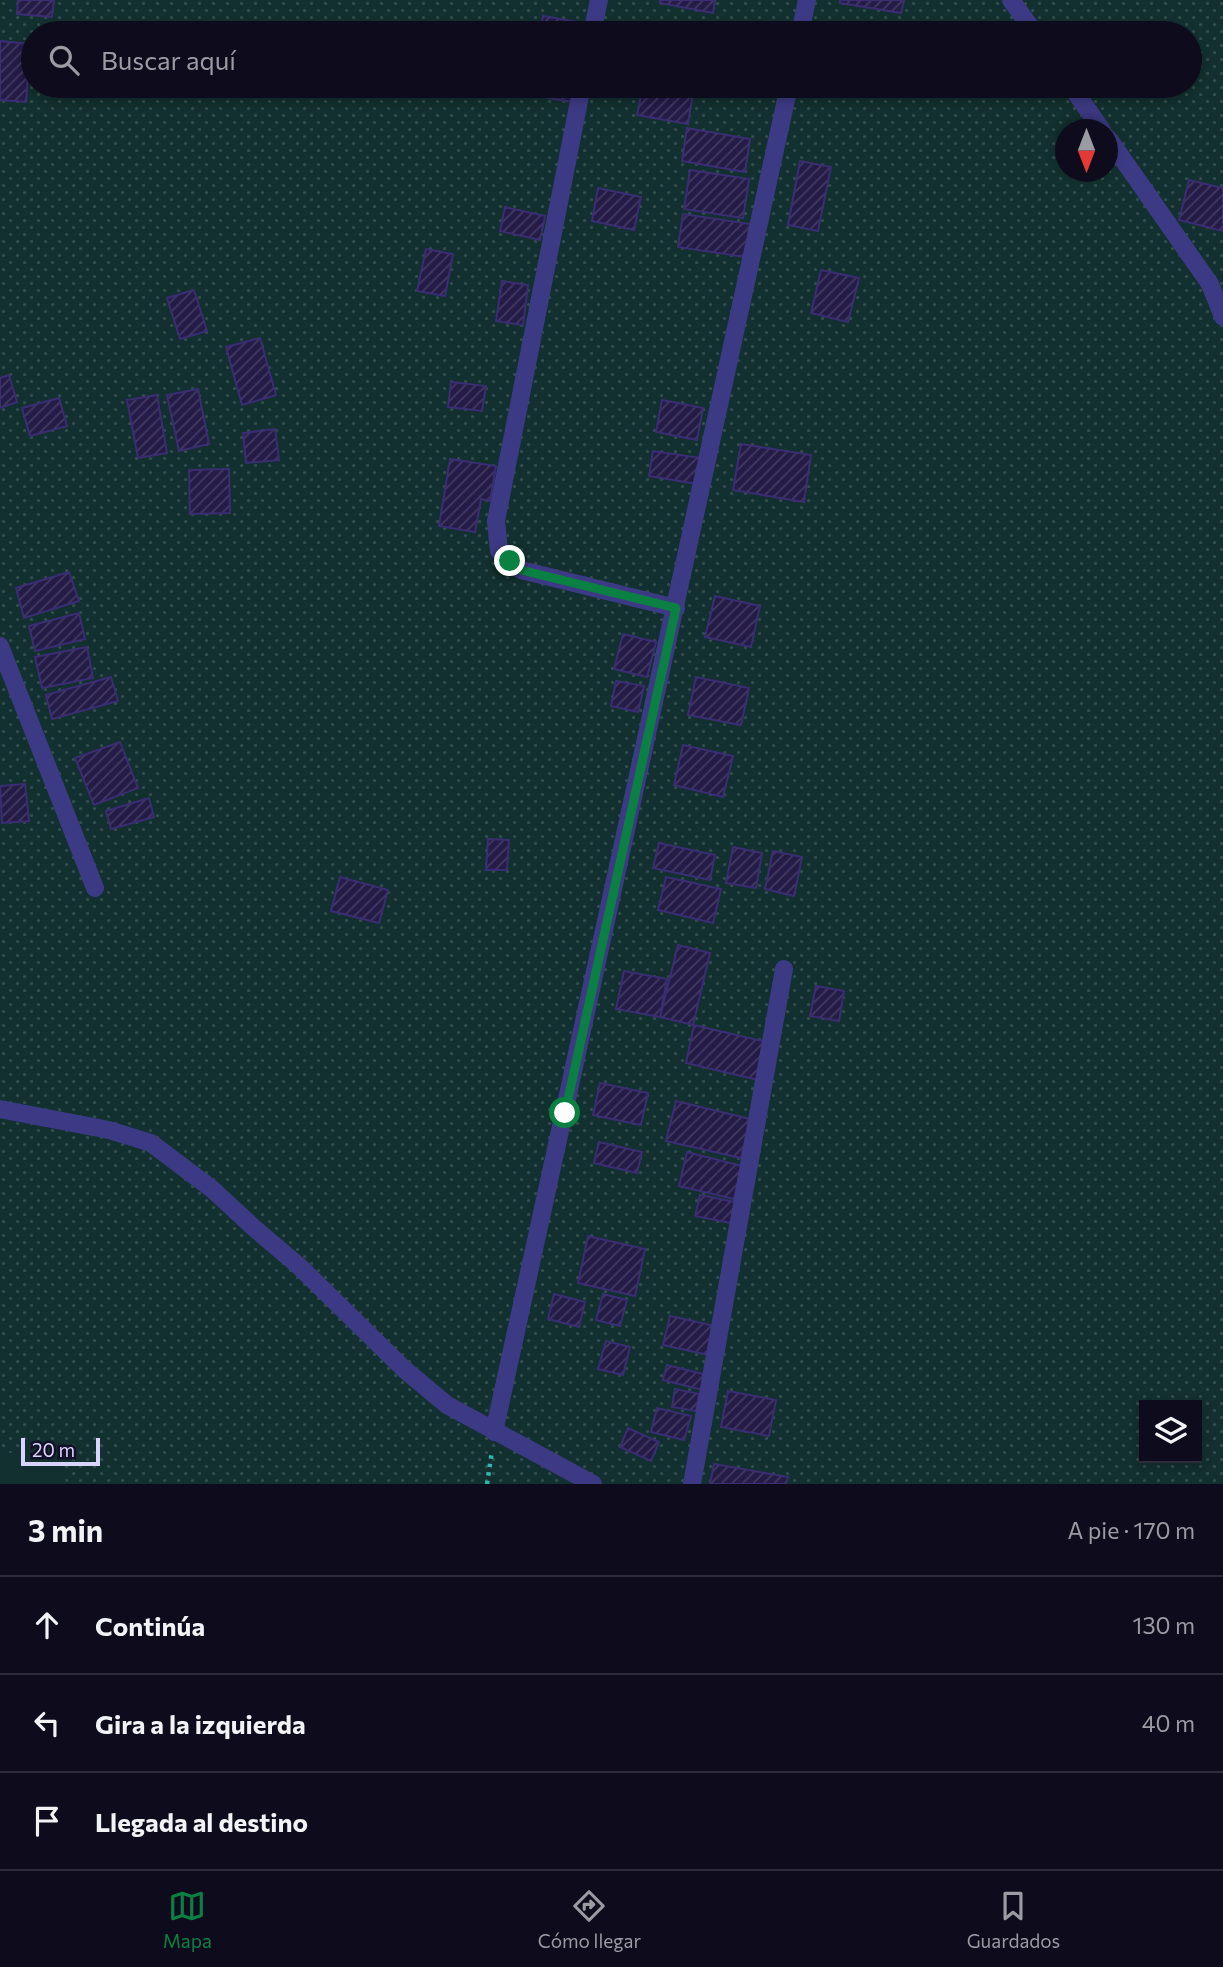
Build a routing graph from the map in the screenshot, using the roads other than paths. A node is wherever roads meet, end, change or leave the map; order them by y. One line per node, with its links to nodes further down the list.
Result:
1 (599, 0): 4 (street)
2 (807, 0): 5 (street)
3 (1011, 0): 6 (street)
4 (595, 21)
5 (803, 21)
6 (1026, 21)
7 (580, 98): 13 (street)
8 (786, 98): 13 (street)
9 (1079, 98): 10 (street)
10 (1094, 119)
11 (1118, 152): 12 (street)
12 (1223, 317)
13 (676, 608): 18 (street)
14 (0, 646): 15 (street)
15 (95, 888)
16 (784, 969): 20 (street)
17 (0, 1109): 18 (street)
18 (494, 1432): 19 (street)
19 (593, 1484)
20 (692, 1484)

